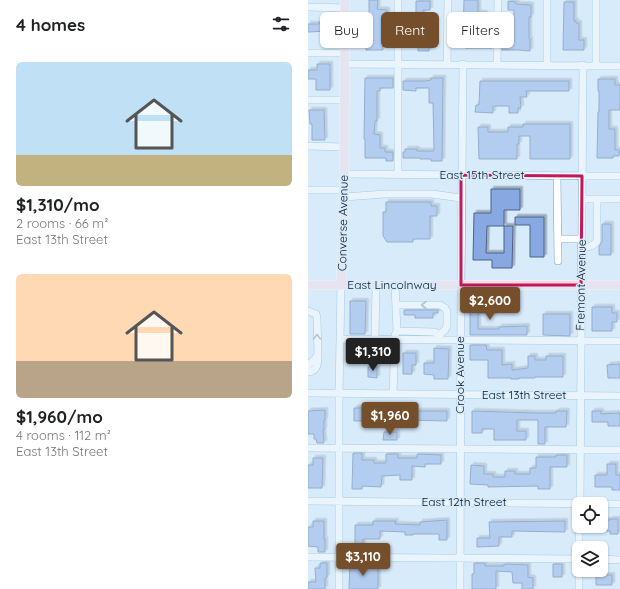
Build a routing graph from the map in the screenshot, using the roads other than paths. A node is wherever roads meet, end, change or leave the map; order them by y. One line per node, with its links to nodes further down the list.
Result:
1 (398, 0): 11 (street)
2 (448, 0): 12 (street)
3 (498, 0): 14 (street)
4 (547, 0): 15 (street)
5 (596, 0): 17 (street)
6 (345, 4): 7 (street); 9 (main road, Converse Avenue)
7 (308, 7)
8 (308, 53): 9 (street)
9 (344, 53): 10 (main road, Converse Avenue)
10 (344, 64): 11 (street); 20 (main road, Converse Avenue)
11 (398, 64): 12 (street); 24 (street)
12 (447, 64): 13 (street)
13 (463, 64): 14 (street); 25 (street, Crook Avenue)
14 (498, 65): 15 (street)
15 (547, 65): 16 (street)
16 (583, 65): 17 (street); 27 (street, Fremont Avenue)
17 (596, 65): 18 (street)
18 (620, 66)
19 (308, 100): 20 (street)
20 (344, 100): 22 (main road, Converse Avenue)
21 (308, 146): 22 (street)
22 (344, 147): 23 (main road, Converse Avenue)
23 (344, 174): 24 (street, East 15th Street); 30 (main road, Converse Avenue)
24 (398, 175): 25 (street, East 15th Street)
25 (461, 175): 26 (street, East 15th Street); 31 (street, Crook Avenue)
26 (557, 176): 27 (street, East 15th Street); 35 (street)
27 (582, 176): 28 (street, East 15th Street); 32 (street, Fremont Avenue)
28 (620, 176)
29 (308, 190): 30 (street)
30 (344, 193): 31 (street); 40 (main road, Converse Avenue)
31 (461, 198): 43 (street, Crook Avenue)
32 (582, 199): 33 (street); 36 (street, Fremont Avenue)
33 (597, 199): 34 (street); 37 (street)
34 (620, 199)
35 (558, 239): 36 (street); 38 (street)
36 (582, 239): 37 (street, Fremont Avenue)
37 (581, 247): 44 (street, Fremont Avenue)
38 (558, 261)
39 (308, 284): 40 (main road, East Lincolnway)
40 (341, 285): 41 (main road, East Lincolnway); 50 (street, Converse Avenue)
41 (376, 285): 42 (main road, East Lincolnway); 51 (street)
42 (395, 285): 43 (main road, East Lincolnway); 46 (street)
43 (461, 285): 44 (main road, East Lincolnway); 53 (street, Crook Avenue)
44 (581, 285): 45 (main road, East Lincolnway); 54 (street, Fremont Avenue)
45 (620, 285)
46 (396, 305): 48 (street); 49 (street, one-way to 46)
47 (308, 311): 56 (street, one-way to 47)
48 (397, 331): 49 (street); 52 (street)
49 (440, 338): 52 (street); 53 (street)
50 (340, 339): 51 (street); 60 (street, Converse Avenue)
51 (375, 340): 52 (street)
52 (395, 340): 61 (street)
53 (460, 340): 54 (street); 62 (street, Crook Avenue)
54 (580, 341): 55 (street); 63 (street, Fremont Avenue)
55 (620, 341)
56 (318, 354): 57 (street); 58 (street)
57 (308, 365)
58 (308, 372)
59 (308, 393): 60 (street, East 13th Street)
60 (339, 394): 61 (street, East 13th Street); 66 (street, Converse Avenue)
61 (394, 394): 62 (street, East 13th Street)
62 (460, 394): 63 (street, East 13th Street); 67 (street, Crook Avenue)
63 (580, 395): 64 (street, East 13th Street); 68 (street, Fremont Avenue)
64 (620, 396)
65 (308, 448): 66 (street)
66 (339, 448): 67 (street); 72 (street, Converse Avenue)
67 (460, 449): 68 (street); 73 (street, Crook Avenue)
68 (580, 450): 69 (street); 70 (street, Fremont Avenue)
69 (620, 450)
70 (580, 497)
71 (308, 501): 72 (street, East 12th Street)
72 (339, 501): 73 (street, East 12th Street); 78 (street, Converse Avenue)
73 (460, 502): 74 (street, East 12th Street); 79 (street, Crook Avenue)
74 (572, 504)
75 (608, 504): 76 (street, East 12th Street)
76 (620, 504)
77 (308, 557): 78 (street)
78 (339, 558): 79 (street); 84 (street, Converse Avenue)
79 (460, 558): 80 (street); 85 (street, Crook Avenue)
80 (572, 559)
81 (608, 559): 82 (street)
82 (620, 560)
83 (579, 577): 86 (street)
84 (339, 589)
85 (460, 589)
86 (579, 589)

